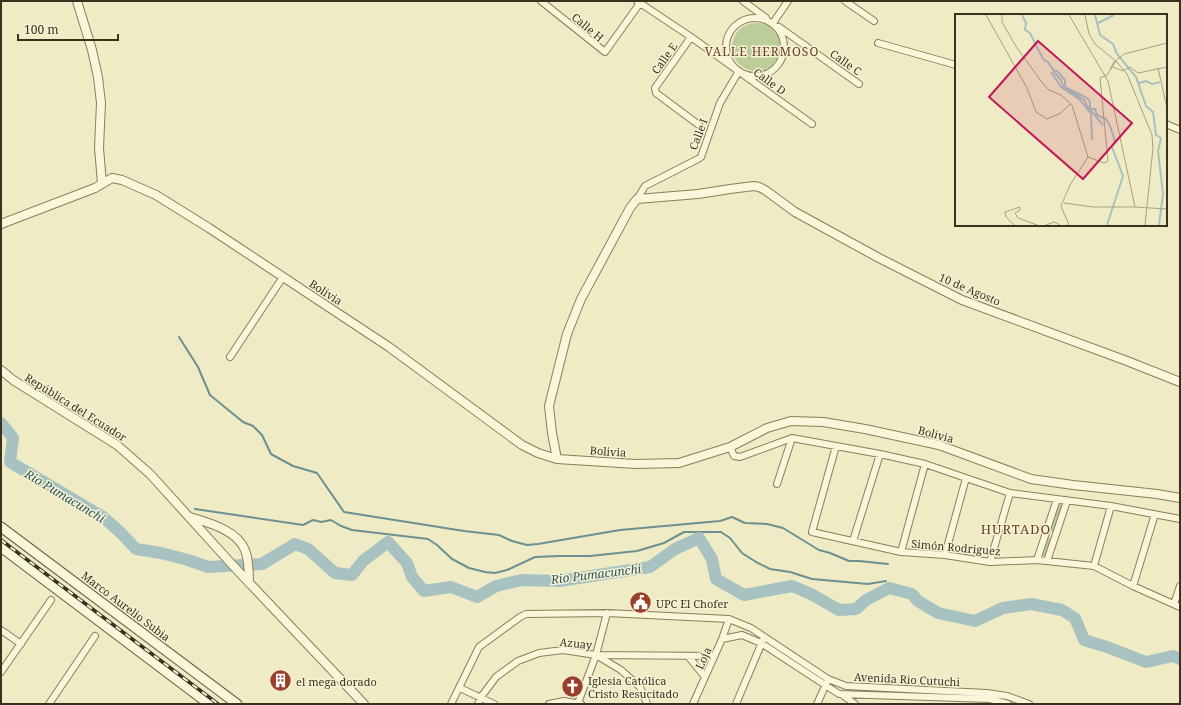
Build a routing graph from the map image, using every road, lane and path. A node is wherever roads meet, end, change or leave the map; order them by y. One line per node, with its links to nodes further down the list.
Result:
1 (77, 1): 18 (street)
2 (541, 1): 6 (street, Calle H)
3 (743, 1): 8 (street, Calle C)
4 (788, 1): 8 (street)
5 (845, 1): 7 (street)
6 (639, 2): 9 (street, Calle D)
7 (874, 21)
8 (773, 23): 12 (street); 12 (street); 13 (street, Calle C)
9 (691, 37): 12 (street, Calle D); 16 (street, Calle E)
10 (878, 43): 11 (street)
11 (955, 65)
12 (738, 71): 14 (street, Calle D); 19 (street, Calle I)
13 (859, 84)
14 (812, 124)
15 (1167, 124): 17 (street)
16 (698, 125)
17 (1180, 130)
18 (102, 183): 20 (street); 21 (street, Bolivia)
19 (637, 199): 24 (street, 10 de Agosto); 29 (street)
20 (1, 224)
21 (283, 277): 22 (street); 29 (street, Bolivia)
22 (230, 357)
23 (1, 370): 39 (street, República del Ecuador)
24 (1180, 382)
25 (792, 438): 26 (street); 27 (street); 32 (street)
26 (730, 446): 29 (street, Bolivia); 34 (street, Bolivia)
27 (836, 446): 28 (street); 44 (street, Simón Rodriguez)
28 (880, 454): 30 (street); 44 (street)
29 (557, 459)
30 (925, 464): 31 (street); 46 (street)
31 (966, 478): 33 (street); 47 (street)
32 (777, 484)
33 (1010, 493): 35 (street); 49 (street)
34 (1180, 498)
35 (1057, 500): 36 (street); 42 (street)
36 (1067, 501): 37 (street); 43 (street)
37 (1111, 506): 38 (street); 51 (street)
38 (1155, 514): 40 (street); 53 (street)
39 (188, 516): 52 (street, República del Ecuador); 52 (street, República del Ecuador)
40 (1180, 519)
41 (1, 527): 78 (main road, Marco Aurelio Subia)
42 (1046, 532): 43 (street); 48 (street)
43 (1056, 535): 50 (street)
44 (853, 541): 46 (street, Simón Rodriguez)
45 (1, 547): 77 (main road)
46 (901, 552): 47 (street, Simón Rodriguez)
47 (945, 555): 49 (street, Simón Rodriguez)
48 (1037, 560): 49 (street, Simón Rodriguez); 50 (street, Simón Rodriguez)
49 (990, 562)
50 (1047, 562): 51 (street, Simón Rodriguez)
51 (1094, 566): 53 (street, Simón Rodriguez)
52 (249, 583): 79 (street, República del Ecuador)
53 (1133, 586): 56 (street, Simón Rodriguez)
54 (1180, 586): 56 (street)
55 (50, 600): 64 (street)
56 (1177, 606)
57 (607, 614): 58 (street, Avenida Rio Cutuchi); 65 (street); 72 (street, Avenida Rio Cutuchi)
58 (729, 619): 61 (street, Avenida Rio Cutuchi); 62 (street, Loja)
59 (1, 630): 64 (street)
60 (95, 636): 76 (street)
61 (765, 637): 63 (street); 70 (street, Avenida Rio Cutuchi)
62 (722, 639): 63 (street); 67 (street, Loja)
63 (761, 643): 71 (street); 86 (street)
64 (21, 644): 68 (street)
65 (596, 655): 66 (street); 74 (street, Azuay); 75 (street); 84 (street, Azuay)
66 (688, 656): 67 (street); 69 (street)
67 (714, 656): 69 (street, Loja)
68 (1, 672)
69 (705, 677): 85 (street, Loja)
70 (828, 679): 71 (street); 90 (street, Avenida Rio Cutuchi)
71 (825, 685): 73 (street); 87 (street)
72 (460, 688): 74 (street); 80 (street, Avenida Rio Cutuchi)
73 (839, 694): 88 (street); 89 (street, Avenida Rio Cutuchi)
74 (481, 697): 81 (street, Azuay); 82 (street)
75 (580, 703): 83 (street)
76 (49, 704)
77 (209, 704)
78 (237, 704)
79 (364, 704)
80 (451, 704)
81 (478, 704)
82 (494, 704)
83 (549, 704)
84 (647, 704)
85 (693, 704)
86 (736, 704)
87 (817, 704)
88 (855, 704)
89 (1008, 704)
90 (1029, 704)

